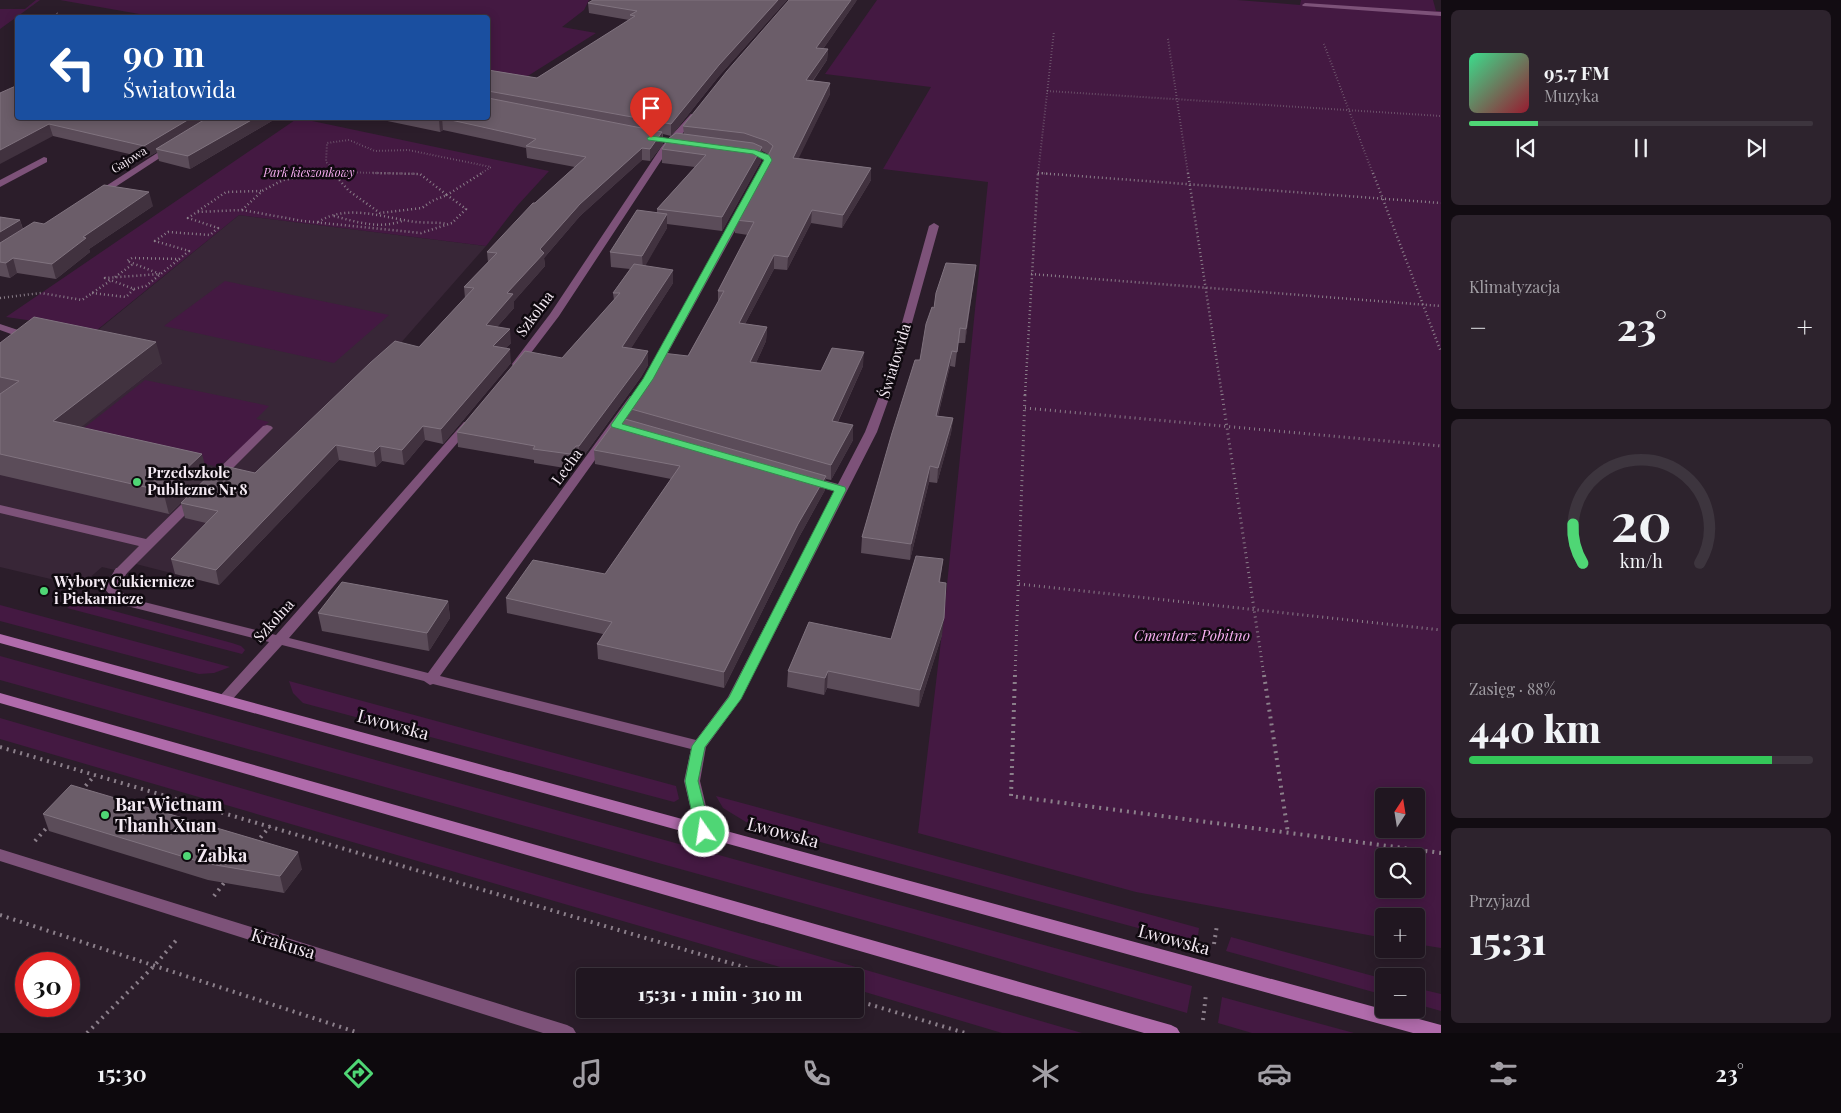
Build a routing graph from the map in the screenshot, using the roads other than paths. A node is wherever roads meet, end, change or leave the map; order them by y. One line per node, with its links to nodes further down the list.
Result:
1 (1305, 5): 2 (street)
2 (1441, 14)
3 (700, 108): 5 (street, Szkolna)
4 (662, 140): 5 (street)
5 (677, 142): 14 (street, Szkolna)
6 (177, 144): 10 (street, Gajowa)
7 (44, 160): 8 (street)
8 (0, 184)
9 (748, 198): 23 (street, Lecha)
10 (86, 201)
11 (934, 226): 18 (street, Światowida)
12 (0, 327): 13 (street)
13 (0, 356)
14 (510, 374)
15 (474, 416): 22 (street, Szkolna)
16 (267, 428): 20 (street)
17 (794, 476): 18 (street)
18 (841, 490): 26 (street, Światowida)
19 (0, 509): 20 (street)
20 (149, 544): 22 (street)
21 (0, 638): 25 (main road, Lwowska)
22 (279, 640): 23 (street); 25 (street, Szkolna)
23 (430, 680): 26 (street)
24 (0, 698): 30 (main road)
25 (224, 700): 27 (main road, Lwowska)
26 (699, 746): 27 (street, Światowida)
27 (704, 832): 31 (main road, Lwowska)
28 (0, 855): 29 (street, Krakusa)
29 (567, 1033)
30 (1171, 1033)
31 (1441, 1033)

